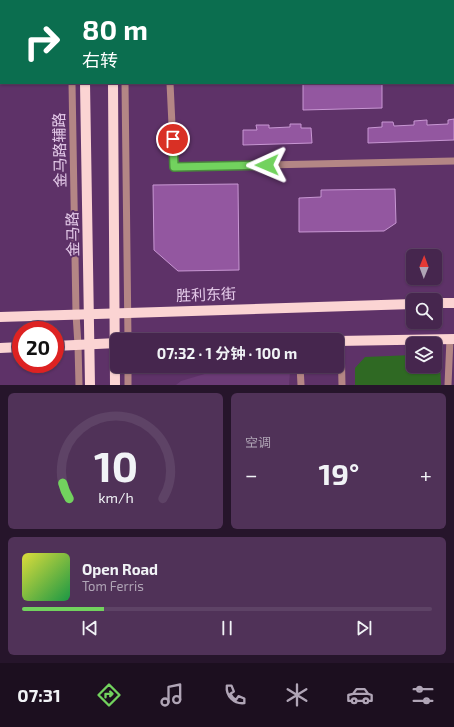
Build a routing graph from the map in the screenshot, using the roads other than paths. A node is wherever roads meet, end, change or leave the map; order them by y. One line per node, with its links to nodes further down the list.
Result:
1 (72, 84): 12 (street, 金马路辅路)
2 (85, 84): 13 (main road, 金马路)
3 (113, 84): 10 (main road)
4 (125, 84): 11 (street)
5 (170, 84): 6 (street)
6 (454, 161)
7 (442, 303): 8 (main road)
8 (454, 303)
9 (406, 304): 11 (main road, 胜利东街)
10 (114, 313): 11 (main road, 胜利东街); 13 (main road, 胜利东街); 15 (main road)
11 (127, 313): 16 (street)
12 (76, 314): 13 (main road, 胜利东街); 14 (main road, 胜利东街); 21 (street, 金马路辅路)
13 (90, 314): 20 (main road, 金马路)
14 (0, 317)
15 (115, 333)
16 (128, 333)
17 (452, 339): 18 (main road); 25 (street)
18 (344, 341)
19 (110, 343): 20 (main road)
20 (90, 344): 21 (main road); 31 (main road, 金马路)
21 (78, 345): 22 (main road); 30 (street, 金马路辅路)
22 (64, 346)
23 (12, 347): 24 (main road)
24 (0, 348)
25 (451, 371): 36 (street)
26 (115, 373): 32 (main road)
27 (128, 373): 33 (street)
28 (300, 373): 34 (street)
29 (341, 373): 35 (street)
30 (79, 385)
31 (90, 385)
32 (115, 385)
33 (128, 385)
34 (301, 385)
35 (342, 385)
36 (448, 385)

